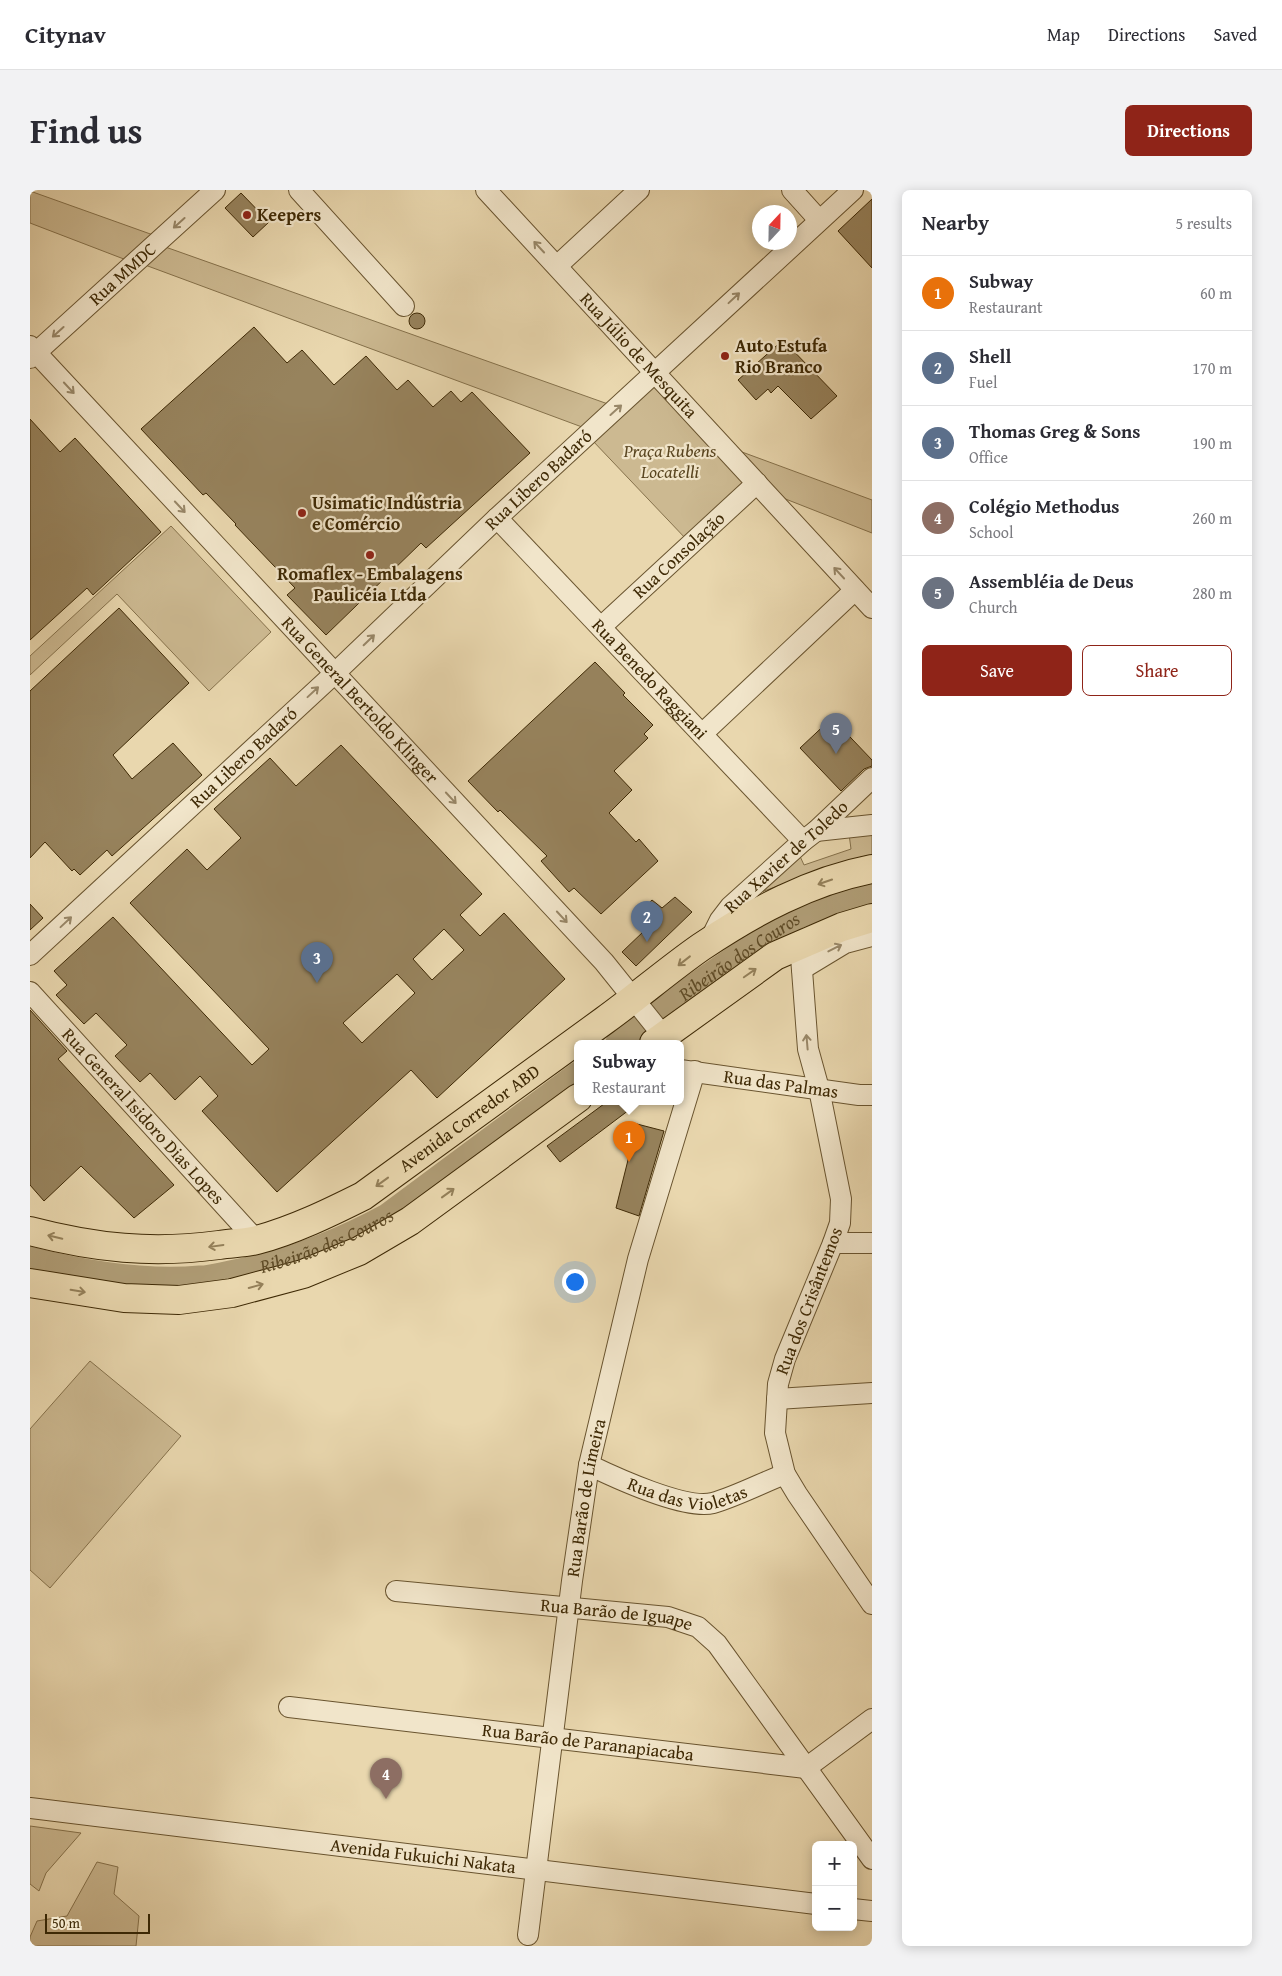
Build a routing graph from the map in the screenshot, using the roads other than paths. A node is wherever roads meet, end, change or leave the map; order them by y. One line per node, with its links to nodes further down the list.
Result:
1 (215, 190): 10 (street, Rua MMDC, one-way to 10)
2 (299, 190): 9 (street)
3 (486, 190): 8 (street, Rua Júlio de Mesquita, one-way to 3)
4 (638, 190): 8 (street)
5 (792, 190): 7 (street)
6 (852, 190): 7 (street, Rua Libero Badaró)
7 (819, 220): 11 (street, Rua Libero Badaró, one-way to 7)
8 (556, 266): 11 (street, Rua Júlio de Mesquita)
9 (404, 306)
10 (32, 352): 17 (street, Rua General Bertoldo Klinger, one-way to 17)
11 (655, 372): 12 (street, Rua Júlio de Mesquita); 13 (street, Rua Libero Badaró, one-way to 11)
12 (757, 483): 14 (street, Rua Júlio de Mesquita, one-way to 12); 16 (street, Rua Consolação)
13 (497, 518): 16 (street, Rua Benedo Raggiani); 17 (street, Rua Libero Badaró, one-way to 13)
14 (855, 590): 15 (street, Rua Júlio de Mesquita); 18 (street)
15 (872, 608)
16 (601, 627): 18 (street, Rua Benedo Raggiani)
17 (334, 674): 26 (street, Rua Libero Badaró, one-way to 17); 29 (street, Rua General Bertoldo Klinger, one-way to 29)
18 (702, 734): 21 (street, Rua Benedo Raggiani)
19 (872, 778): 21 (street, Rua Xavier de Toledo)
20 (872, 825): 21 (street)
21 (809, 836): 25 (street, Rua Xavier de Toledo)
22 (872, 869): 25 (highway, Avenida Corredor ABD, one-way to 25)
23 (872, 918): 27 (highway)
24 (872, 936): 27 (street, one-way to 24)
25 (708, 942): 29 (highway, Avenida Corredor ABD, one-way to 29)
26 (30, 955)
27 (801, 956): 32 (highway, one-way to 27); 35 (street, Rua dos Crisântemos, one-way to 27)
28 (30, 992): 40 (street, Rua General Isidoro Dias Lopes)
29 (637, 1003): 30 (highway, Avenida Corredor ABD, one-way to 30); 31 (street, Rua General Bertoldo Klinger)
30 (584, 1040)
31 (665, 1040)
32 (684, 1042)
33 (574, 1047): 40 (highway, Avenida Corredor ABD, one-way to 40)
34 (684, 1055): 35 (street, Rua das Palmas)
35 (819, 1089): 36 (street, Rua das Palmas); 41 (street, Rua dos Crisântemos)
36 (872, 1095)
37 (574, 1101): 43 (highway, one-way to 37)
38 (665, 1105): 46 (street, Rua Barão de Limeira)
39 (30, 1231): 40 (highway, Avenida Corredor ABD, one-way to 39)
40 (256, 1240)
41 (833, 1243): 42 (street); 45 (street, Rua dos Crisântemos)
42 (872, 1243)
43 (30, 1283)
44 (872, 1393): 45 (street)
45 (777, 1399): 47 (street, Rua dos Crisântemos)
46 (589, 1466): 47 (street, Rua das Violetas); 50 (street, Rua Barão de Limeira)
47 (785, 1474): 49 (street, Rua dos Crisântemos)
48 (396, 1591): 50 (street, Rua Barão de Iguape)
49 (872, 1604)
50 (569, 1607): 53 (street, Rua Barão de Limeira); 54 (street, Rua Barão de Iguape)
51 (289, 1708): 53 (street, Rua Barão de Paranapiacaba)
52 (872, 1719): 54 (street)
53 (554, 1738): 54 (street, Rua Barão de Paranapiacaba); 57 (street, Rua Barão de Limeira)
54 (806, 1768): 56 (street, Rua Barão de Iguape)
55 (30, 1808): 57 (street, Avenida Fukuichi Nakata)
56 (872, 1859)
57 (536, 1870): 58 (street, Avenida Fukuichi Nakata); 61 (street, Rua Barão de Limeira)
58 (812, 1904)
59 (857, 1909): 60 (street)
60 (872, 1911)
61 (528, 1935)

